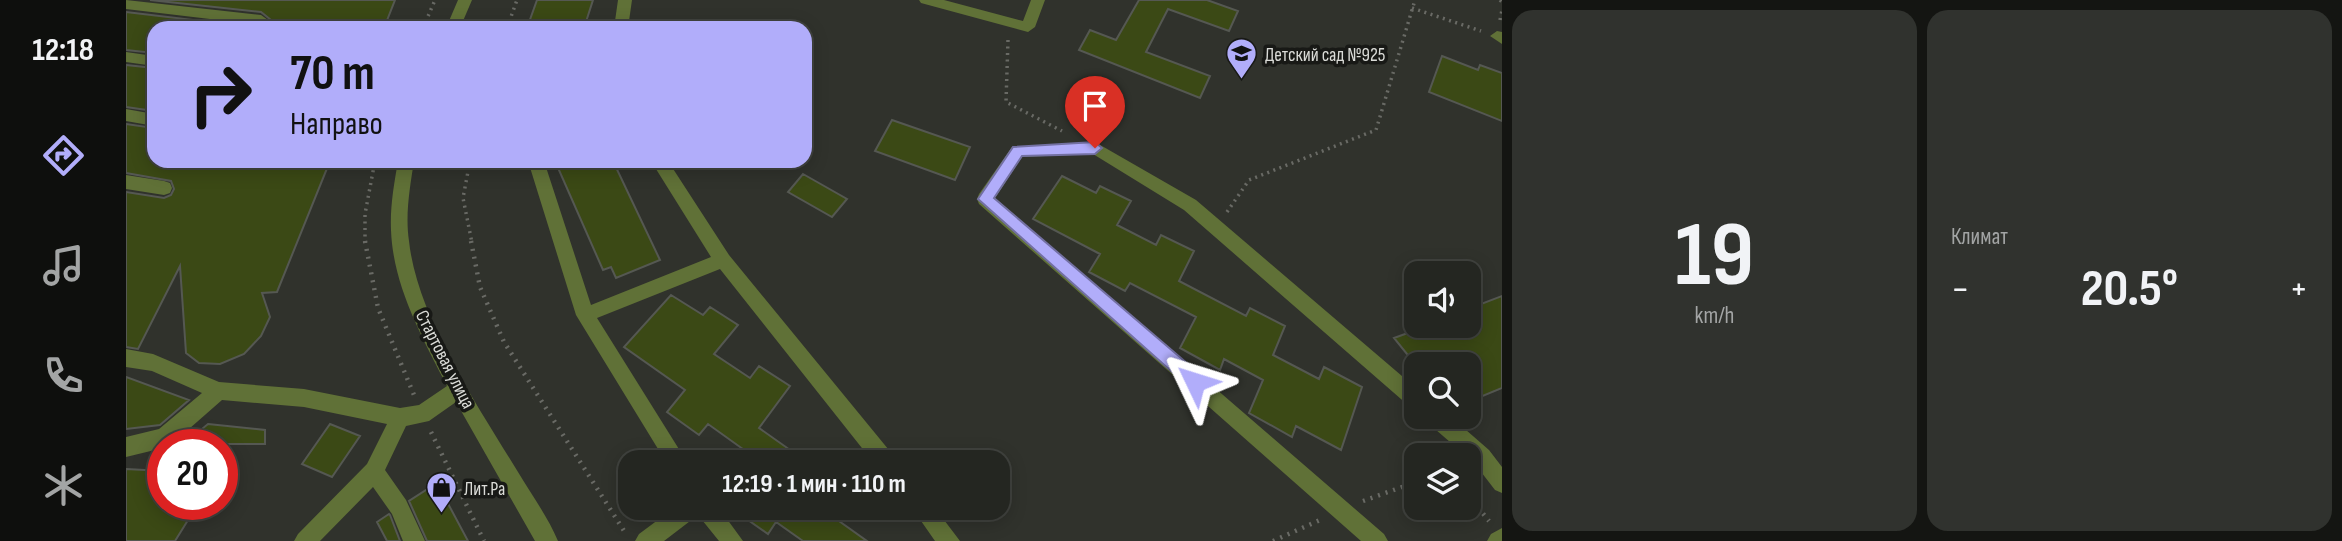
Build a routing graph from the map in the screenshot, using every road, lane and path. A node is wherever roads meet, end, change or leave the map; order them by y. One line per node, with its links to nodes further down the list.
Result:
1 (435, 0): 12 (path)
2 (465, 0): 13 (street)
3 (516, 0): 14 (path)
4 (625, 0): 15 (street)
5 (926, 0): 16 (street)
6 (1038, 0): 16 (street)
7 (1415, 0): 9 (path)
8 (136, 3): 10 (street); 11 (street)
9 (1412, 8): 17 (path); 30 (path)
10 (261, 20)
11 (126, 21)
12 (426, 21)
13 (456, 21)
14 (509, 21)
15 (622, 21)
16 (1009, 22): 22 (path)
17 (1500, 38)
18 (126, 57): 19 (street)
19 (147, 60)
20 (126, 116): 21 (street)
21 (147, 119)
22 (1095, 148): 30 (street); 58 (street)
23 (374, 168): 37 (path)
24 (405, 168): 34 (street, Стартовая улица)
25 (469, 168): 54 (path)
26 (538, 168): 32 (street)
27 (664, 168): 31 (street)
28 (126, 182): 29 (street)
29 (164, 188)
30 (1216, 227): 35 (street)
31 (723, 260): 32 (street); 42 (street)
32 (586, 315): 41 (street)
33 (126, 358): 36 (street)
34 (459, 389): 37 (street); 53 (street, Стартовая улица)
35 (1404, 390)
36 (218, 391): 38 (street); 40 (street)
37 (422, 414): 38 (street); 52 (path)
38 (400, 417): 43 (street)
39 (1450, 429): 44 (street)
40 (126, 446)
41 (670, 450)
42 (876, 450)
43 (374, 471): 50 (street); 51 (street)
44 (1502, 483)
45 (1481, 513): 49 (path)
46 (675, 520): 55 (street)
47 (715, 520): 56 (street)
48 (932, 520): 57 (street)
49 (1498, 536)
50 (305, 541)
51 (414, 541)
52 (484, 541)
53 (547, 541)
54 (630, 541)
55 (646, 541)
56 (732, 541)
57 (949, 541)
58 (1377, 541)

